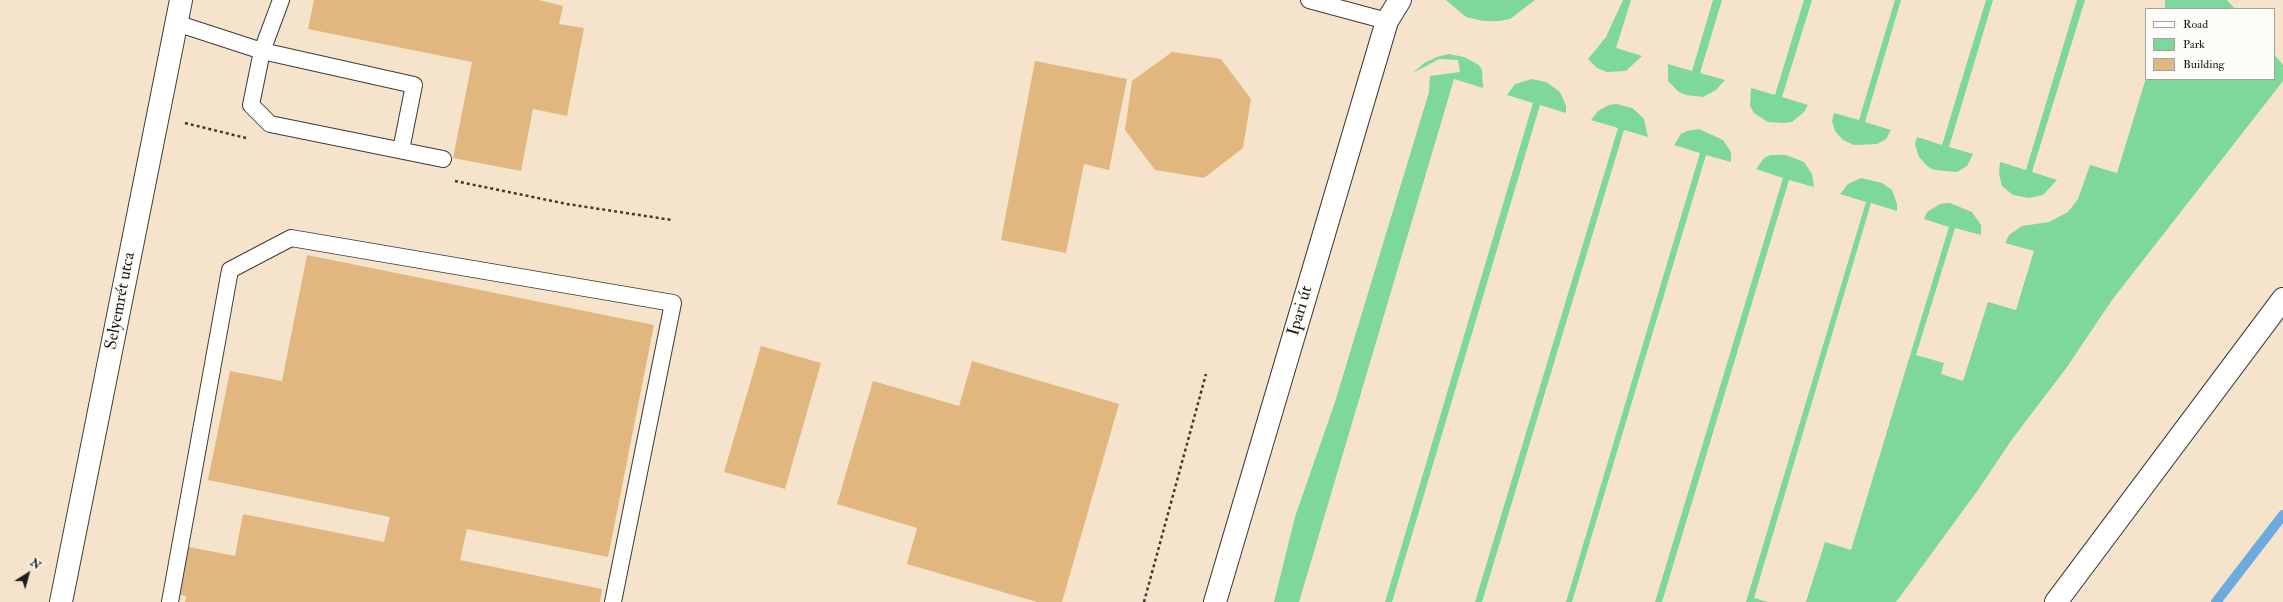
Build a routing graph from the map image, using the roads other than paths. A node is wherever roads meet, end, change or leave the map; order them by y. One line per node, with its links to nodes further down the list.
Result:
1 (181, 0): 6 (street, Selyemrét utca)
2 (281, 0): 7 (lane)
3 (1309, 0): 5 (lane)
4 (1400, 0): 5 (street, Ipari út)
5 (1387, 10): 14 (street, Ipari út)
6 (176, 22): 7 (lane); 11 (street, Selyemrét utca)
7 (262, 51): 8 (lane); 8 (lane)
8 (400, 150): 9 (lane)
9 (443, 159)
10 (2283, 299): 15 (street)
11 (61, 602)
12 (170, 602): 13 (lane)
13 (613, 602)
14 (1216, 602)
15 (2056, 602)

